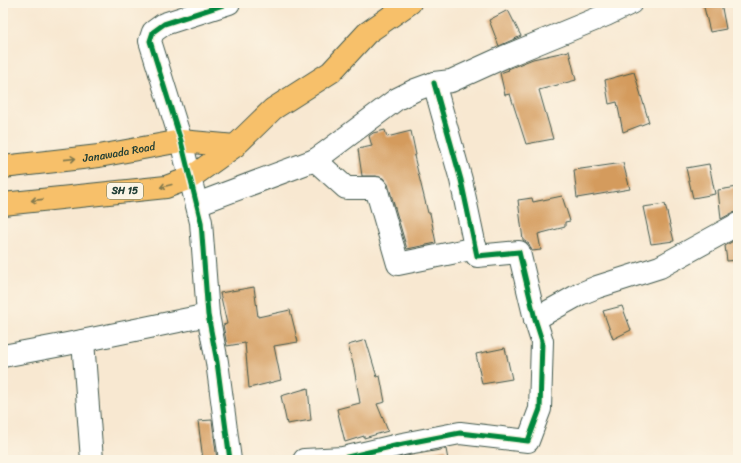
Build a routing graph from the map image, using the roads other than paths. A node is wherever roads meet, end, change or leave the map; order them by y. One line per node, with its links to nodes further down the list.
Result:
1 (229, 3): 6 (street)
2 (410, 3): 7 (main road, SH 15)
3 (631, 3): 4 (street)
4 (605, 9): 5 (street)
5 (434, 83): 8 (street); 14 (street)
6 (181, 141): 7 (main road, Janawada Road); 9 (main road, Janawada Road, one-way to 6); 10 (street)
7 (235, 146): 10 (main road, SH 15)
8 (315, 160): 12 (street); 14 (street)
9 (3, 166)
10 (190, 178): 11 (main road, SH 15, one-way to 11); 12 (street)
11 (3, 204)
12 (197, 204): 15 (street)
13 (738, 224): 16 (street)
14 (476, 248): 16 (street)
15 (208, 315): 17 (street); 20 (street)
16 (535, 319): 21 (street)
17 (83, 341): 18 (street); 19 (street)
18 (3, 356)
19 (92, 460)
20 (230, 460)
21 (304, 460)

